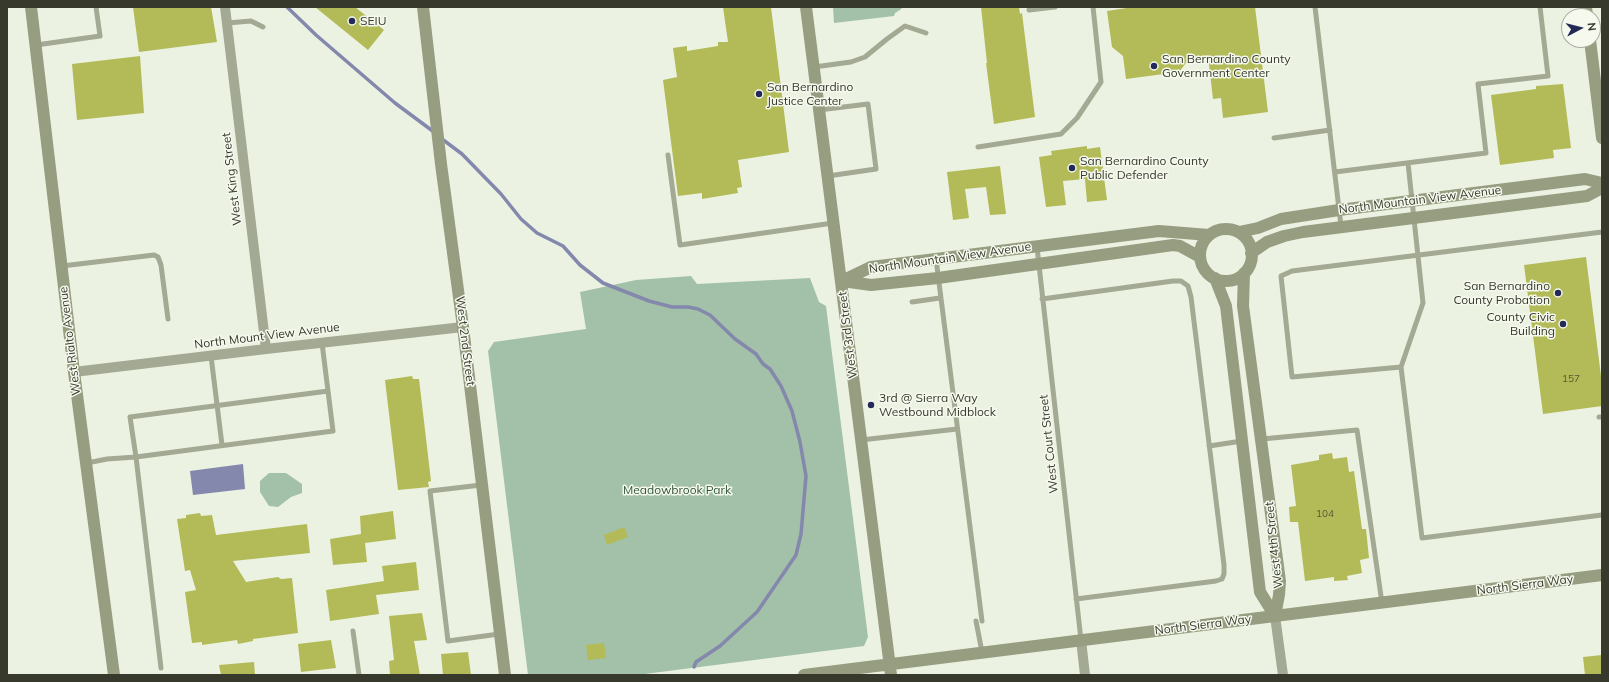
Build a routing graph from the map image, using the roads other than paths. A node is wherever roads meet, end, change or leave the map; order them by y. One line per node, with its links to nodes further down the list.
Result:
1 (31, 7): 14 (street, West Rialto Avenue)
2 (96, 7): 14 (lane)
3 (225, 7): 11 (street, West King Street)
4 (424, 7): 51 (street, West 2nd Street)
5 (806, 7): 16 (street, West 3rd Street)
6 (1054, 7): 10 (lane)
7 (1093, 7): 21 (lane)
8 (1315, 7): 18 (lane)
9 (1540, 7): 23 (lane)
10 (1029, 10)
11 (227, 23): 12 (lane); 53 (street, West King Street)
12 (263, 27)
13 (926, 32): 16 (lane)
14 (36, 44): 42 (street, West Rialto Avenue)
15 (1591, 48): 20 (street)
16 (813, 67): 17 (street, West 3rd Street)
17 (819, 110): 25 (street, West 3rd Street); 25 (lane)
18 (1330, 130): 19 (lane); 24 (lane)
19 (1274, 138)
20 (1602, 138)
21 (978, 147)
22 (668, 155): 31 (lane)
23 (1408, 163): 24 (lane); 28 (lane)
24 (1335, 172): 29 (lane)
25 (828, 176): 31 (street, West 3rd Street)
26 (1602, 183): 28 (street, North Mountain View Avenue)
27 (1602, 188): 30 (street, North Mountain View Avenue)
28 (1413, 201): 29 (street, North Mountain View Avenue); 30 (lane)
29 (1339, 210): 32 (lane); 33 (street, North Mountain View Avenue)
30 (1414, 218): 32 (street, North Mountain View Avenue); 38 (lane)
31 (834, 223): 46 (street, West 3rd Street)
32 (1341, 227): 37 (street, North Mountain View Avenue)
33 (1239, 232): 35 (street); 37 (street)
34 (1602, 232): 38 (lane)
35 (1208, 235): 36 (street, North Mountain View Avenue); 39 (street)
36 (1036, 247): 40 (street, North Mountain View Avenue); 41 (lane, West Court Street)
37 (1251, 252): 43 (street)
38 (1418, 255): 55 (lane); 55 (lane)
39 (1200, 257): 41 (street, North Mountain View Avenue); 45 (street)
40 (936, 259): 44 (lane); 46 (street, North Mountain View Avenue)
41 (1039, 263): 44 (street, North Mountain View Avenue); 48 (lane, West Court Street)
42 (61, 266): 50 (lane); 56 (street, West Rialto Avenue)
43 (1244, 273): 45 (street); 60 (street, West 4th Street)
44 (938, 278): 46 (street, North Mountain View Avenue); 47 (lane)
45 (1215, 278): 62 (street, West 4th Street)
46 (842, 281): 61 (street, West 3rd Street)
47 (940, 298): 49 (lane); 59 (lane)
48 (1042, 299): 64 (lane); 70 (lane, West Court Street)
49 (912, 302)
50 (168, 319)
51 (463, 327): 52 (street, North Mount View Avenue); 67 (street, West 2nd Street)
52 (322, 343): 53 (street, North Mount View Avenue); 57 (lane)
53 (266, 349): 54 (street, North Mount View Avenue)
54 (210, 356): 56 (street, North Mount View Avenue); 58 (lane)
55 (1401, 367): 68 (lane)
56 (74, 372): 66 (street, West Rialto Avenue)
57 (328, 391): 58 (lane); 63 (lane)
58 (218, 406): 63 (lane); 65 (lane)
59 (957, 429): 61 (lane); 76 (lane)
60 (1261, 439): 71 (lane); 72 (street, West 4th Street)
61 (861, 440): 78 (street, West 3rd Street)
62 (1242, 441): 64 (lane); 72 (street, West 4th Street)
63 (222, 445): 65 (lane)
64 (1209, 446): 70 (lane)
65 (136, 457): 66 (lane); 77 (lane)
66 (86, 463): 79 (street, West Rialto Avenue)
67 (482, 484): 74 (street, West 2nd Street); 74 (lane)
68 (1602, 515)
69 (1602, 576): 71 (street, North Sierra Way)
70 (1076, 599): 75 (lane, West Court Street)
71 (1382, 603): 72 (street, North Sierra Way)
72 (1275, 616): 75 (street, North Sierra Way); 84 (street)
73 (353, 631): 80 (lane)
74 (500, 633): 81 (street, West 2nd Street)
75 (1081, 640): 76 (street, North Sierra Way); 83 (street)
76 (982, 652): 78 (street, North Sierra Way)
77 (161, 668)
78 (890, 669): 82 (street, North Sierra Way)
79 (114, 675)
80 (359, 675)
81 (505, 675)
82 (804, 675)
83 (1085, 675)
84 (1283, 675)

